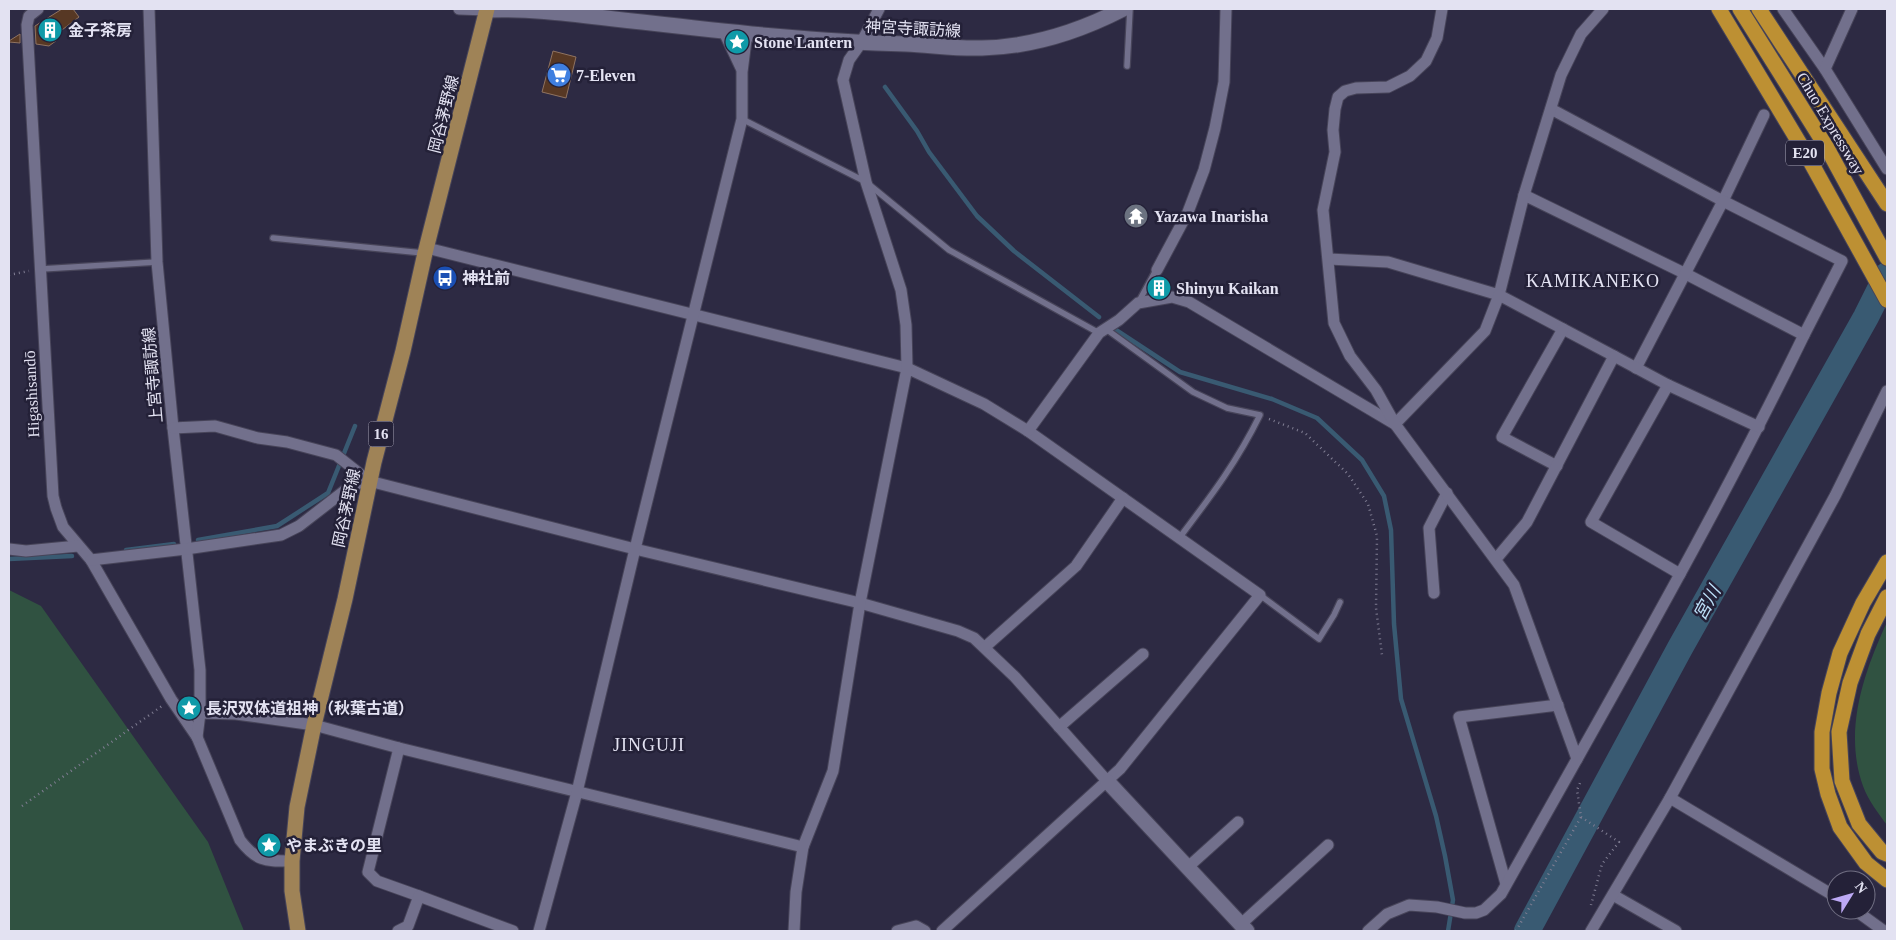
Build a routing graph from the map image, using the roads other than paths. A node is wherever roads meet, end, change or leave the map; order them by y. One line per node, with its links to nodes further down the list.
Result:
1 (35, 9): 36 (street, Higashisandō)
2 (149, 9): 35 (street, 上宮寺諏訪線)
3 (460, 9): 4 (street)
4 (487, 9): 16 (main road, 神宮寺諏訪線); 32 (main road, 岡谷茅野線 / 16)
5 (879, 9): 19 (street)
6 (1123, 9): 19 (main road, 神宮寺諏訪線)
7 (1130, 9): 20 (lane)
8 (1226, 9): 37 (street)
9 (1442, 9): 34 (street)
10 (1603, 9): 23 (street)
11 (1719, 9): 40 (highway, E20)
12 (1740, 9): 33 (highway, Chuo Expressway / E20)
13 (1759, 9): 30 (highway)
14 (1783, 9): 21 (street)
15 (1852, 9): 21 (street)
16 (602, 13): 17 (main road, 神宮寺諏訪線)
17 (724, 30): 18 (main road, 神宮寺諏訪線); 22 (street)
18 (747, 32): 19 (main road, 神宮寺諏訪線); 22 (street)
19 (861, 43): 27 (street)
20 (1127, 66)
21 (1825, 69): 26 (street)
22 (742, 72): 25 (street)
23 (1552, 110): 28 (street); 29 (street)
24 (1764, 115): 29 (street)
25 (742, 118): 27 (lane); 42 (street)
26 (1887, 169)
27 (866, 182): 44 (lane); 47 (street)
28 (1524, 195): 38 (street); 39 (street)
29 (1723, 201): 38 (street); 45 (street)
30 (1887, 204)
31 (273, 238): 32 (lane)
32 (426, 251): 42 (street); 56 (main road, 岡谷茅野線 / 16)
33 (1887, 258)
34 (1329, 259): 39 (street); 51 (street)
35 (158, 262): 36 (lane); 53 (street, 上宮寺諏訪線)
36 (40, 269): 60 (street, Higashisandō)
37 (1156, 270): 41 (lane)
38 (1686, 274): 45 (street); 48 (street)
39 (1499, 295): 43 (street); 51 (street)
40 (1887, 300)
41 (1138, 303): 44 (street); 51 (street)
42 (694, 314): 47 (street); 63 (street)
43 (1563, 329): 46 (street); 55 (street)
44 (1102, 331): 54 (street); 59 (lane)
45 (1804, 335): 52 (street)
46 (1614, 356): 48 (street); 55 (street)
47 (907, 368): 54 (street); 72 (street)
48 (1636, 368): 49 (street)
49 (1668, 385): 52 (street); 67 (street)
50 (1887, 391): 84 (street)
51 (1395, 424): 57 (street)
52 (1759, 427): 67 (street)
53 (173, 428): 56 (street); 62 (street, 上宮寺諏訪線)
54 (1028, 431): 58 (street)
55 (1557, 466): 64 (street)
56 (369, 481): 62 (street); 63 (street); 77 (main road, 岡谷茅野線 / 16)
57 (1447, 493): 64 (street); 68 (street)
58 (1123, 498): 59 (street); 73 (street)
59 (1180, 537): 69 (street)
60 (78, 546): 61 (street); 65 (street, Higashisandō)
61 (9, 549)
62 (186, 549): 65 (street); 76 (street, 上宮寺諏訪線)
63 (635, 549): 72 (street); 83 (street)
64 (1496, 559): 75 (street)
65 (91, 560): 79 (street, Higashisandō)
66 (1887, 562): 91 (highway)
67 (1680, 574): 81 (street)
68 (1434, 593)
69 (1260, 595): 71 (lane); 82 (street)
70 (1887, 597): 88 (highway)
71 (1340, 602)
72 (860, 603): 73 (street); 87 (street)
73 (985, 647): 78 (street)
74 (1143, 654): 78 (street)
75 (1558, 705): 81 (street); 92 (street)
76 (200, 713): 77 (street); 79 (street, 上宮寺諏訪線)
77 (314, 725): 80 (street); 89 (main road, 岡谷茅野線 / 16)
78 (1059, 727): 82 (street)
79 (197, 737): 89 (street, Higashisandō)
80 (399, 748): 83 (street); 95 (street)
81 (1577, 759): 92 (street)
82 (1108, 782): 90 (main road); 106 (street)
83 (576, 792): 87 (street); 102 (street)
84 (1670, 798): 93 (street); 94 (street)
85 (1238, 822): 90 (street)
86 (1328, 845): 97 (street)
87 (803, 847): 103 (street)
88 (1887, 854)
89 (292, 861): 99 (main road, 岡谷茅野線 / 16)
90 (1188, 867): 97 (main road)
91 (1887, 880)
92 (1506, 884): 107 (street)
93 (1826, 891)
94 (1613, 895): 98 (street); 108 (street)
95 (419, 896): 100 (street); 101 (street)
96 (1869, 920): 109 (street)
97 (1244, 928)
98 (1592, 929)
99 (298, 931)
100 (398, 931)
101 (513, 931)
102 (539, 931)
103 (794, 931)
104 (898, 931): 105 (street)
105 (925, 931)
106 (942, 931)
107 (1368, 931)
108 (1676, 931)
109 (1884, 931)

